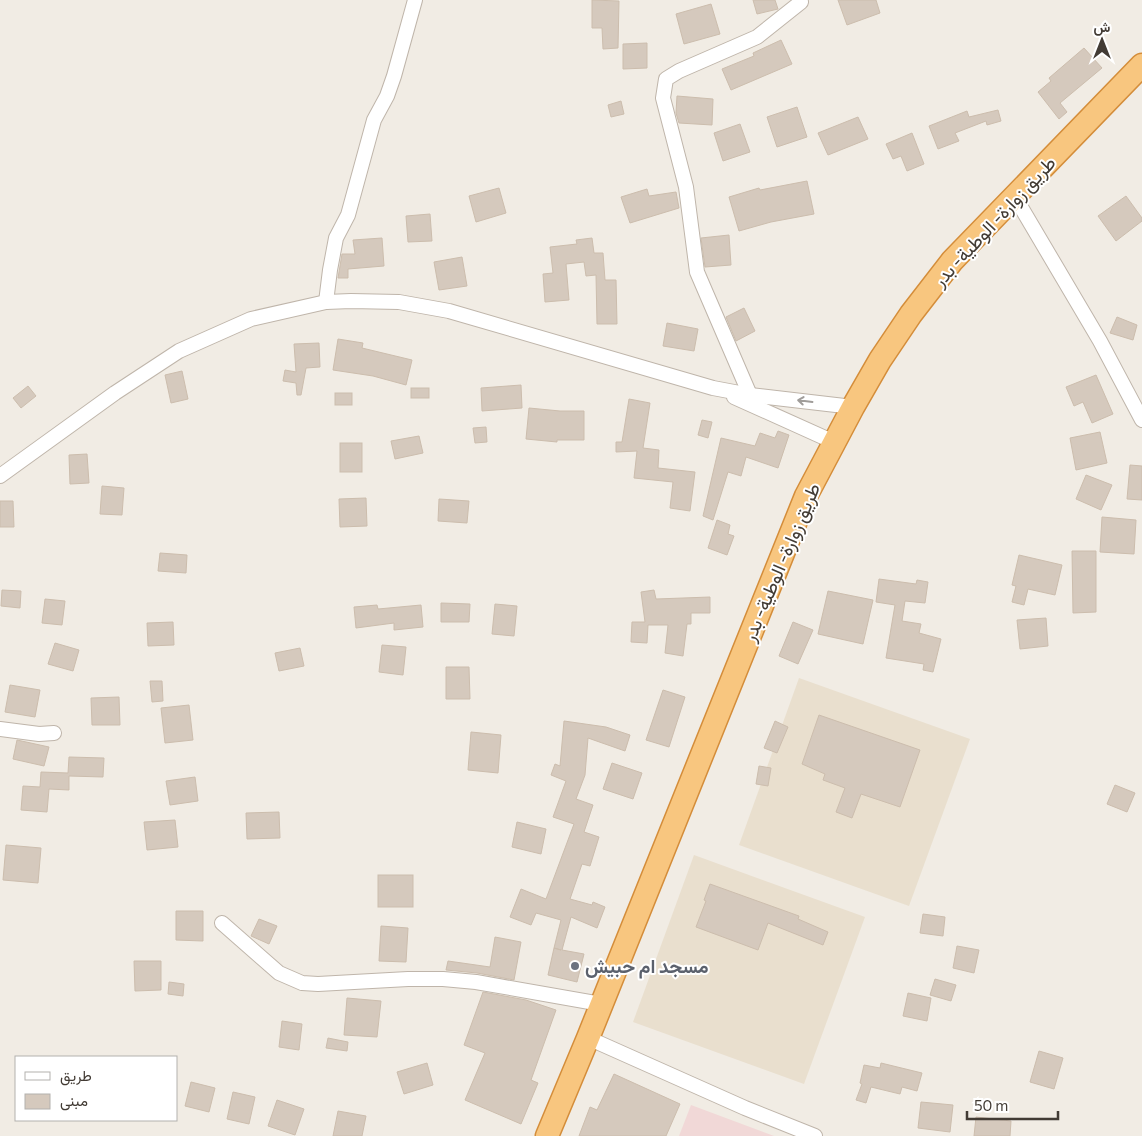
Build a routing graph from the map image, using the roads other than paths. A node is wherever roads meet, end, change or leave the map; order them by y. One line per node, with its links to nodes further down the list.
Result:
1 (415, 0): 5 (street)
2 (801, 2): 7 (street)
3 (1142, 65): 4 (highway, طريق زوارة- الوطية- بدر)
4 (1015, 197): 8 (highway, طريق زوارة- الوطية- بدر); 9 (street)
5 (326, 302): 6 (street); 11 (street)
6 (712, 388): 7 (street); 10 (street)
7 (750, 395): 8 (street, one-way to 7)
8 (853, 407): 10 (highway, طريق زوارة- الوطية- بدر)
9 (1142, 420)
10 (834, 442): 15 (highway, طريق زوارة- الوطية- بدر)
11 (0, 476)
12 (0, 729): 13 (street)
13 (54, 733)
14 (222, 923): 15 (street)
15 (601, 1004): 16 (highway, طريق زوارة- الوطية- بدر)
16 (588, 1038): 17 (highway, طريق زوارة- الوطية- بدر); 18 (street)
17 (546, 1136)
18 (815, 1136)

